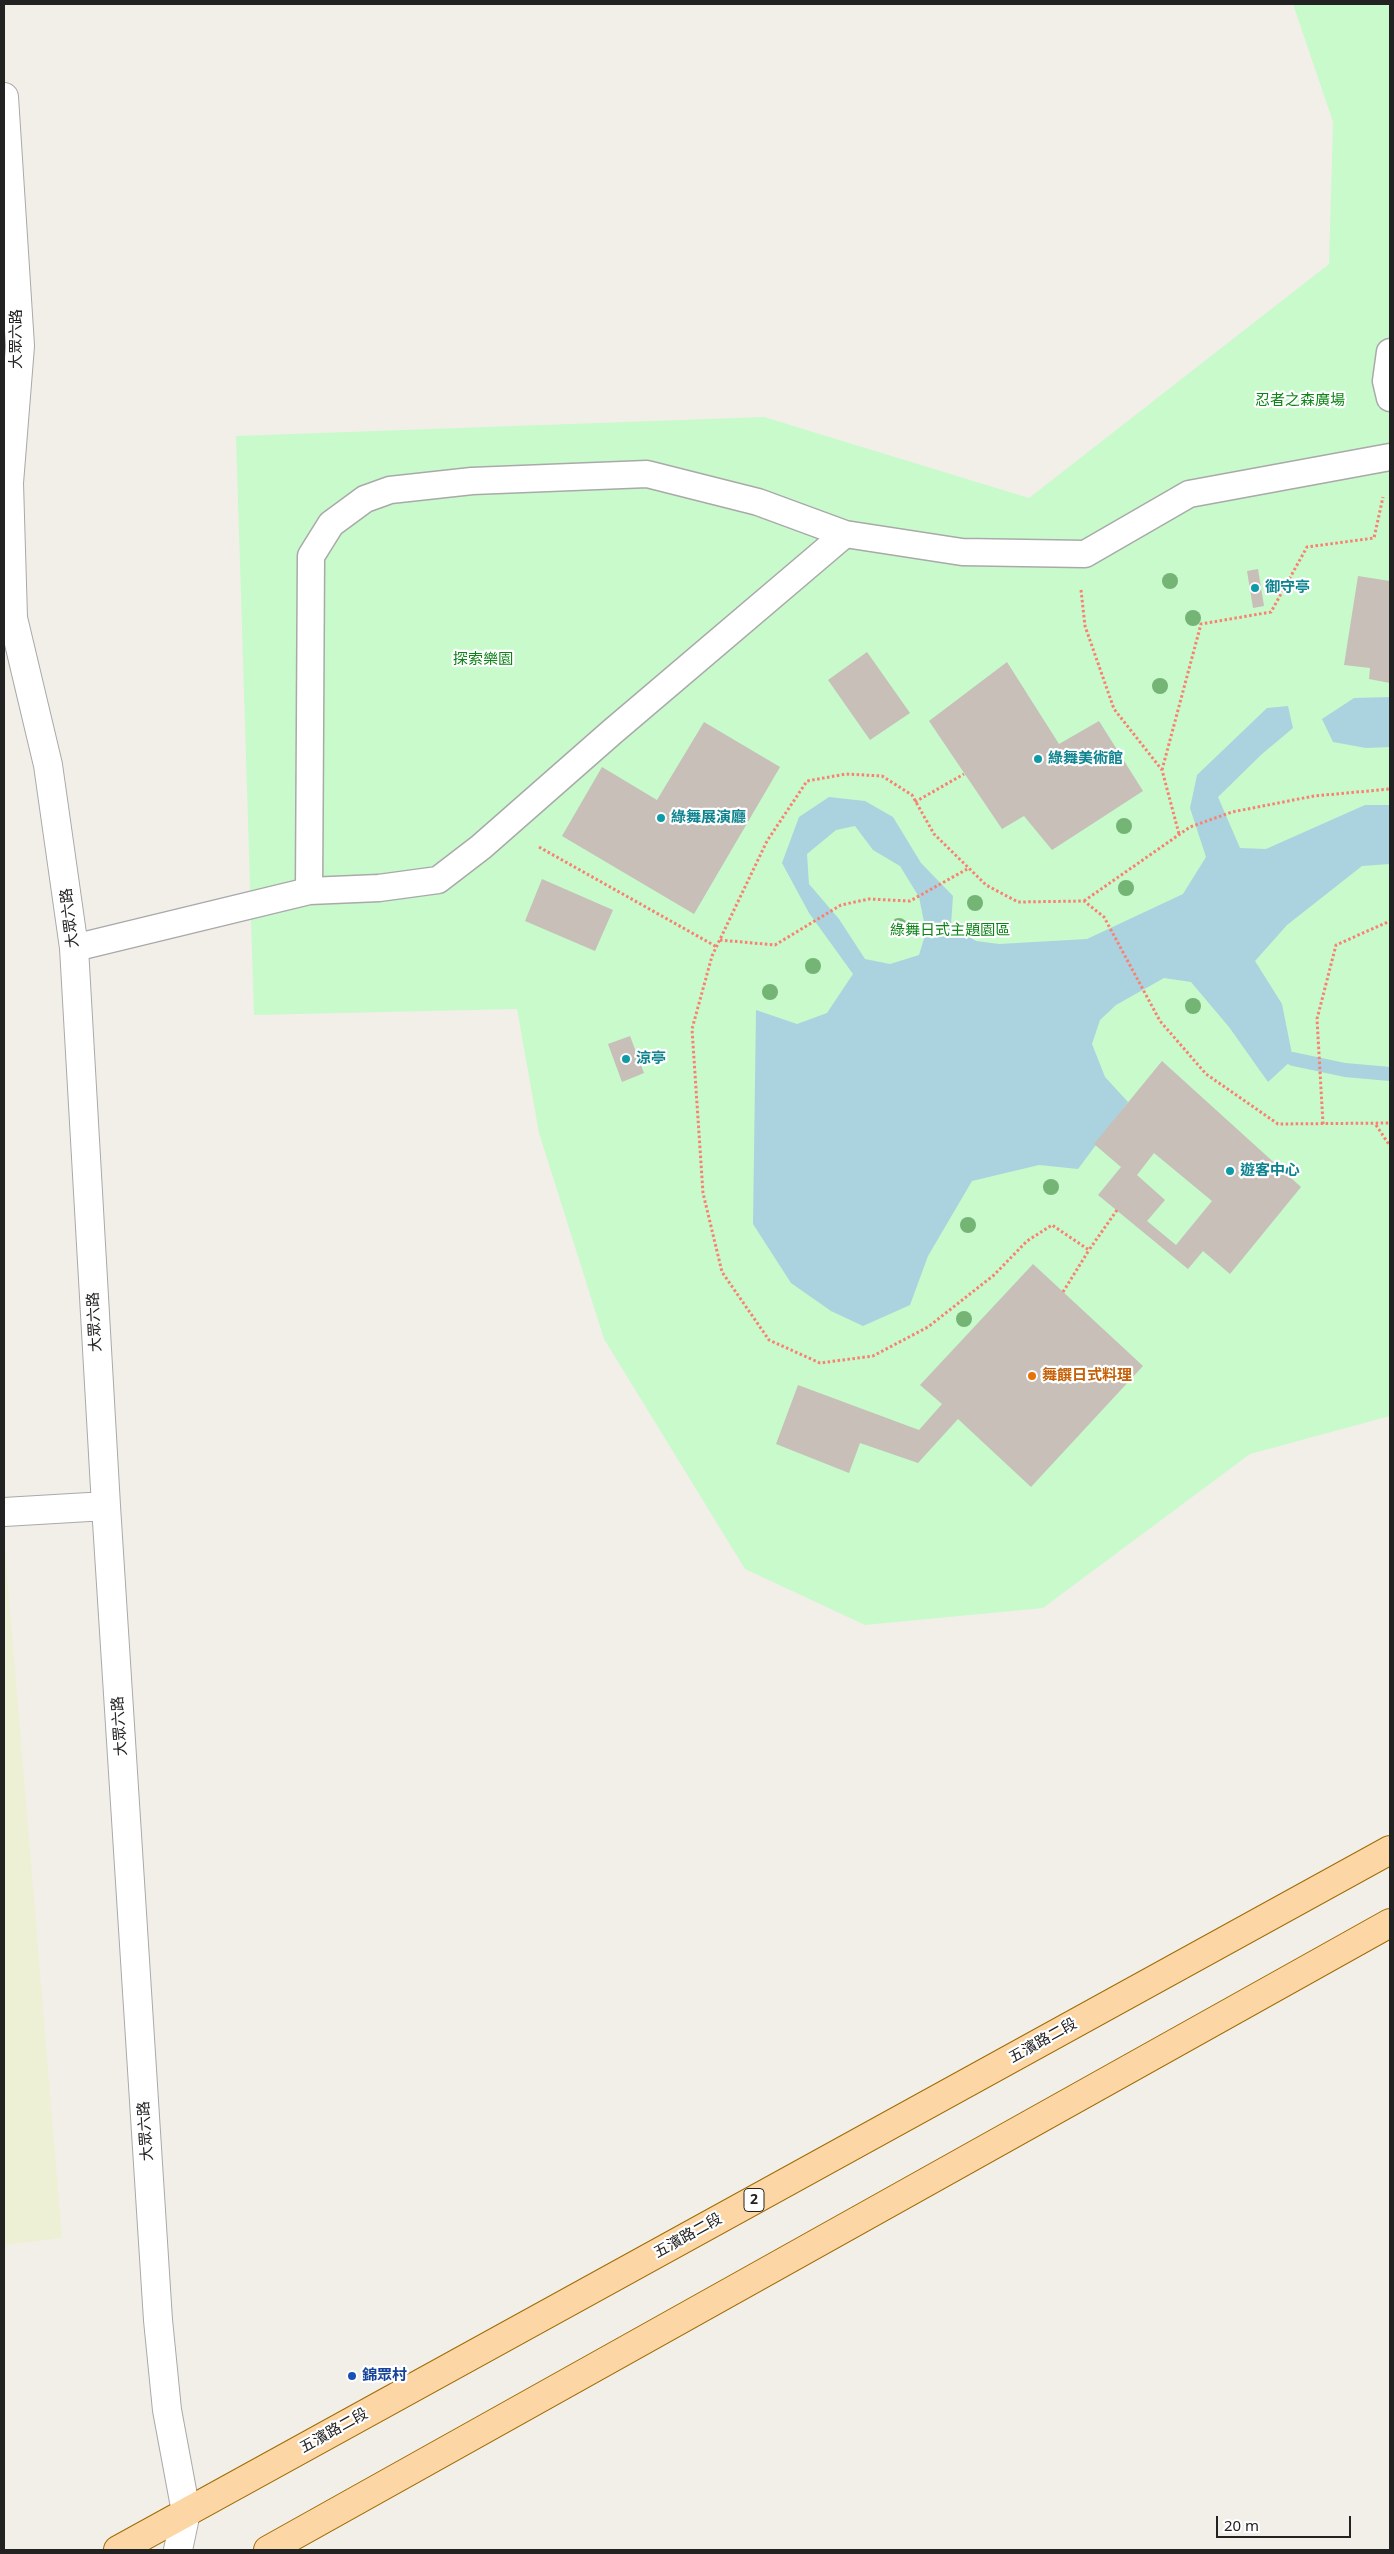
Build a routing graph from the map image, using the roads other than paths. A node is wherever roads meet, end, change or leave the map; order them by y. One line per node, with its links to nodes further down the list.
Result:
1 (4, 97): 7 (street, 大眾六路)
2 (1390, 352): 3 (lane)
3 (1390, 398)
4 (1390, 457): 5 (lane)
5 (845, 534): 6 (lane); 6 (lane)
6 (309, 891): 7 (lane)
7 (74, 948): 8 (street, 大眾六路)
8 (106, 1506): 9 (street); 12 (street, 大眾六路)
9 (4, 1512)
10 (1390, 1850): 12 (main road, 五濱路二段 / 2)
11 (1390, 1923): 15 (main road)
12 (186, 2512): 13 (main road, 五濱路二段 / 2); 14 (street, 大眾六路)
13 (118, 2550)
14 (178, 2550)
15 (268, 2550)

